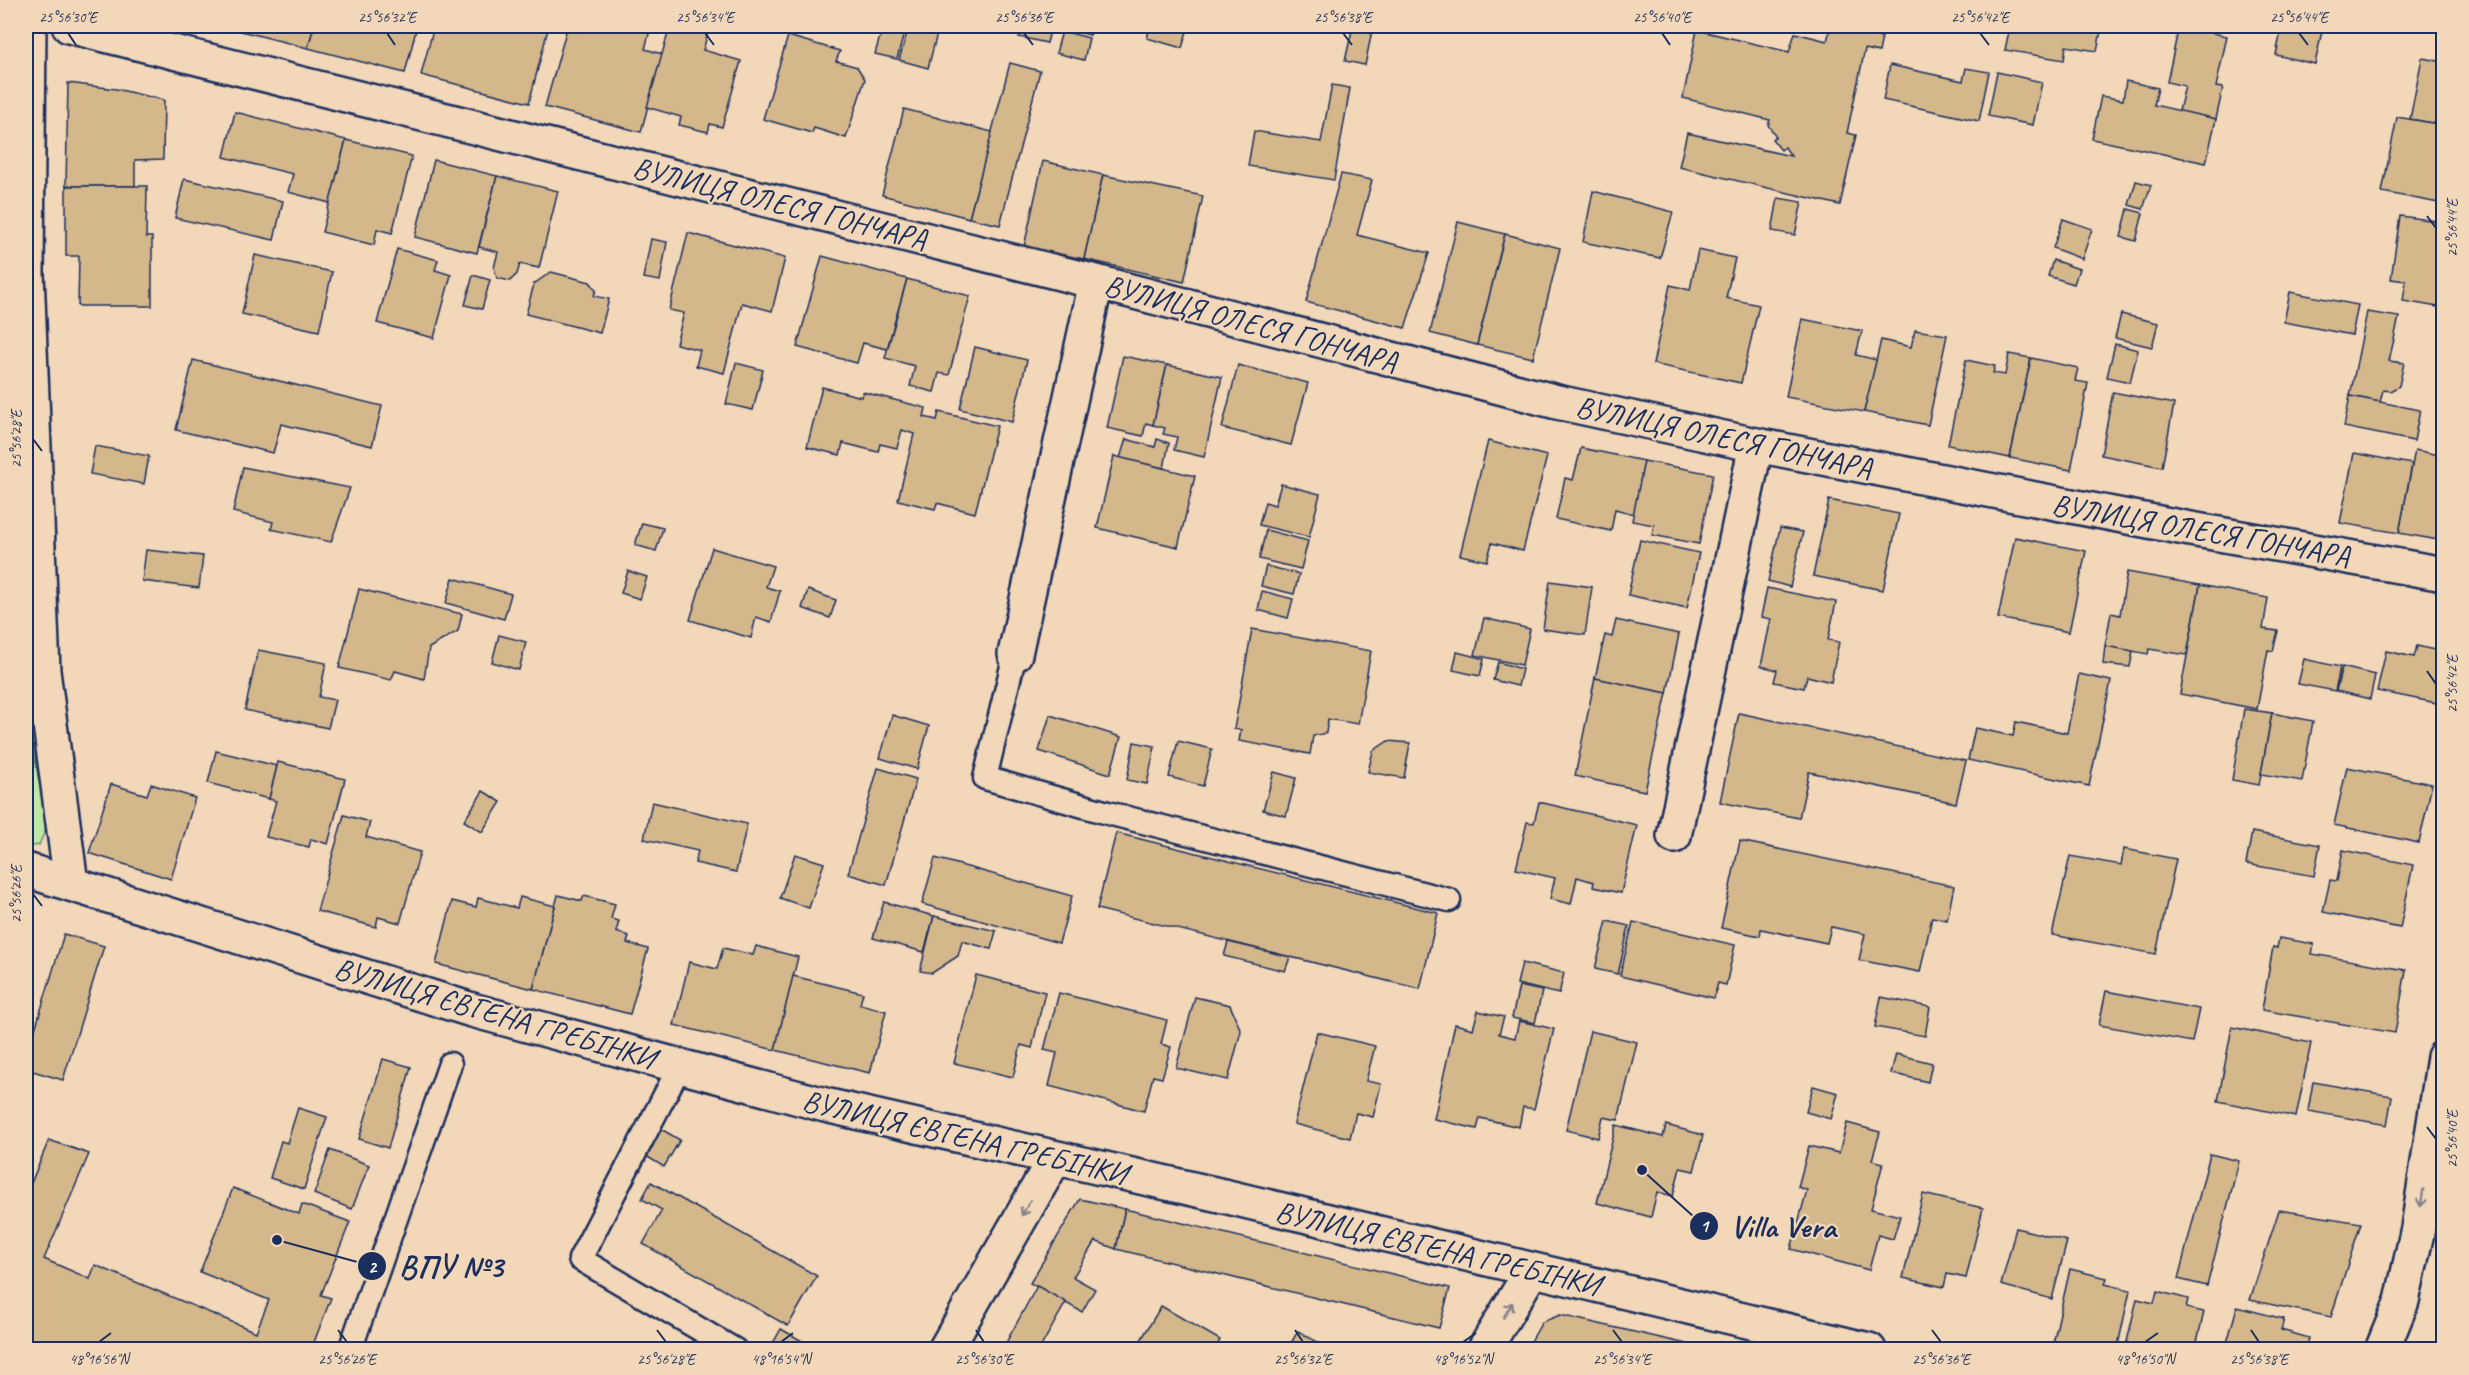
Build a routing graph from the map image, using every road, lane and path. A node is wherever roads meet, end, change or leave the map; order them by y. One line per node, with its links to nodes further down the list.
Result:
1 (29, 26): 7 (street)
2 (69, 26): 3 (street, ВУЛИЦЯ ОЛЕСЯ ГОНЧАРА)
3 (1096, 282): 4 (street, ВУЛИЦЯ ОЛЕСЯ ГОНЧАРА); 6 (street)
4 (1756, 445): 5 (street, ВУЛИЦЯ ОЛЕСЯ ГОНЧАРА); 9 (street)
5 (2444, 574)
6 (1015, 654): 12 (lane)
7 (43, 671): 8 (street); 11 (street)
8 (26, 699)
9 (1674, 836)
10 (26, 870): 11 (street, ВУЛИЦЯ ЄВГЕНА ГРЕБІНКИ)
11 (71, 884): 15 (street, ВУЛИЦЯ ЄВГЕНА ГРЕБІНКИ)
12 (1449, 900)
13 (2444, 1057): 24 (street, one-way to 24)
14 (450, 1064): 19 (lane)
15 (680, 1066): 16 (street, ВУЛИЦЯ ЄВГЕНА ГРЕБІНКИ); 20 (lane)
16 (1055, 1158): 17 (street, ВУЛИЦЯ ЄВГЕНА ГРЕБІНКИ); 21 (street, one-way to 21)
17 (1532, 1270): 18 (street, ВУЛИЦЯ ЄВГЕНА ГРЕБІНКИ); 22 (street, one-way to 17)
18 (1776, 1339): 23 (street, ВУЛИЦЯ ЄВГЕНА ГРЕБІНКИ)
19 (350, 1350)
20 (735, 1350)
21 (945, 1350)
22 (1484, 1350)
23 (1869, 1350)
24 (2382, 1350)

